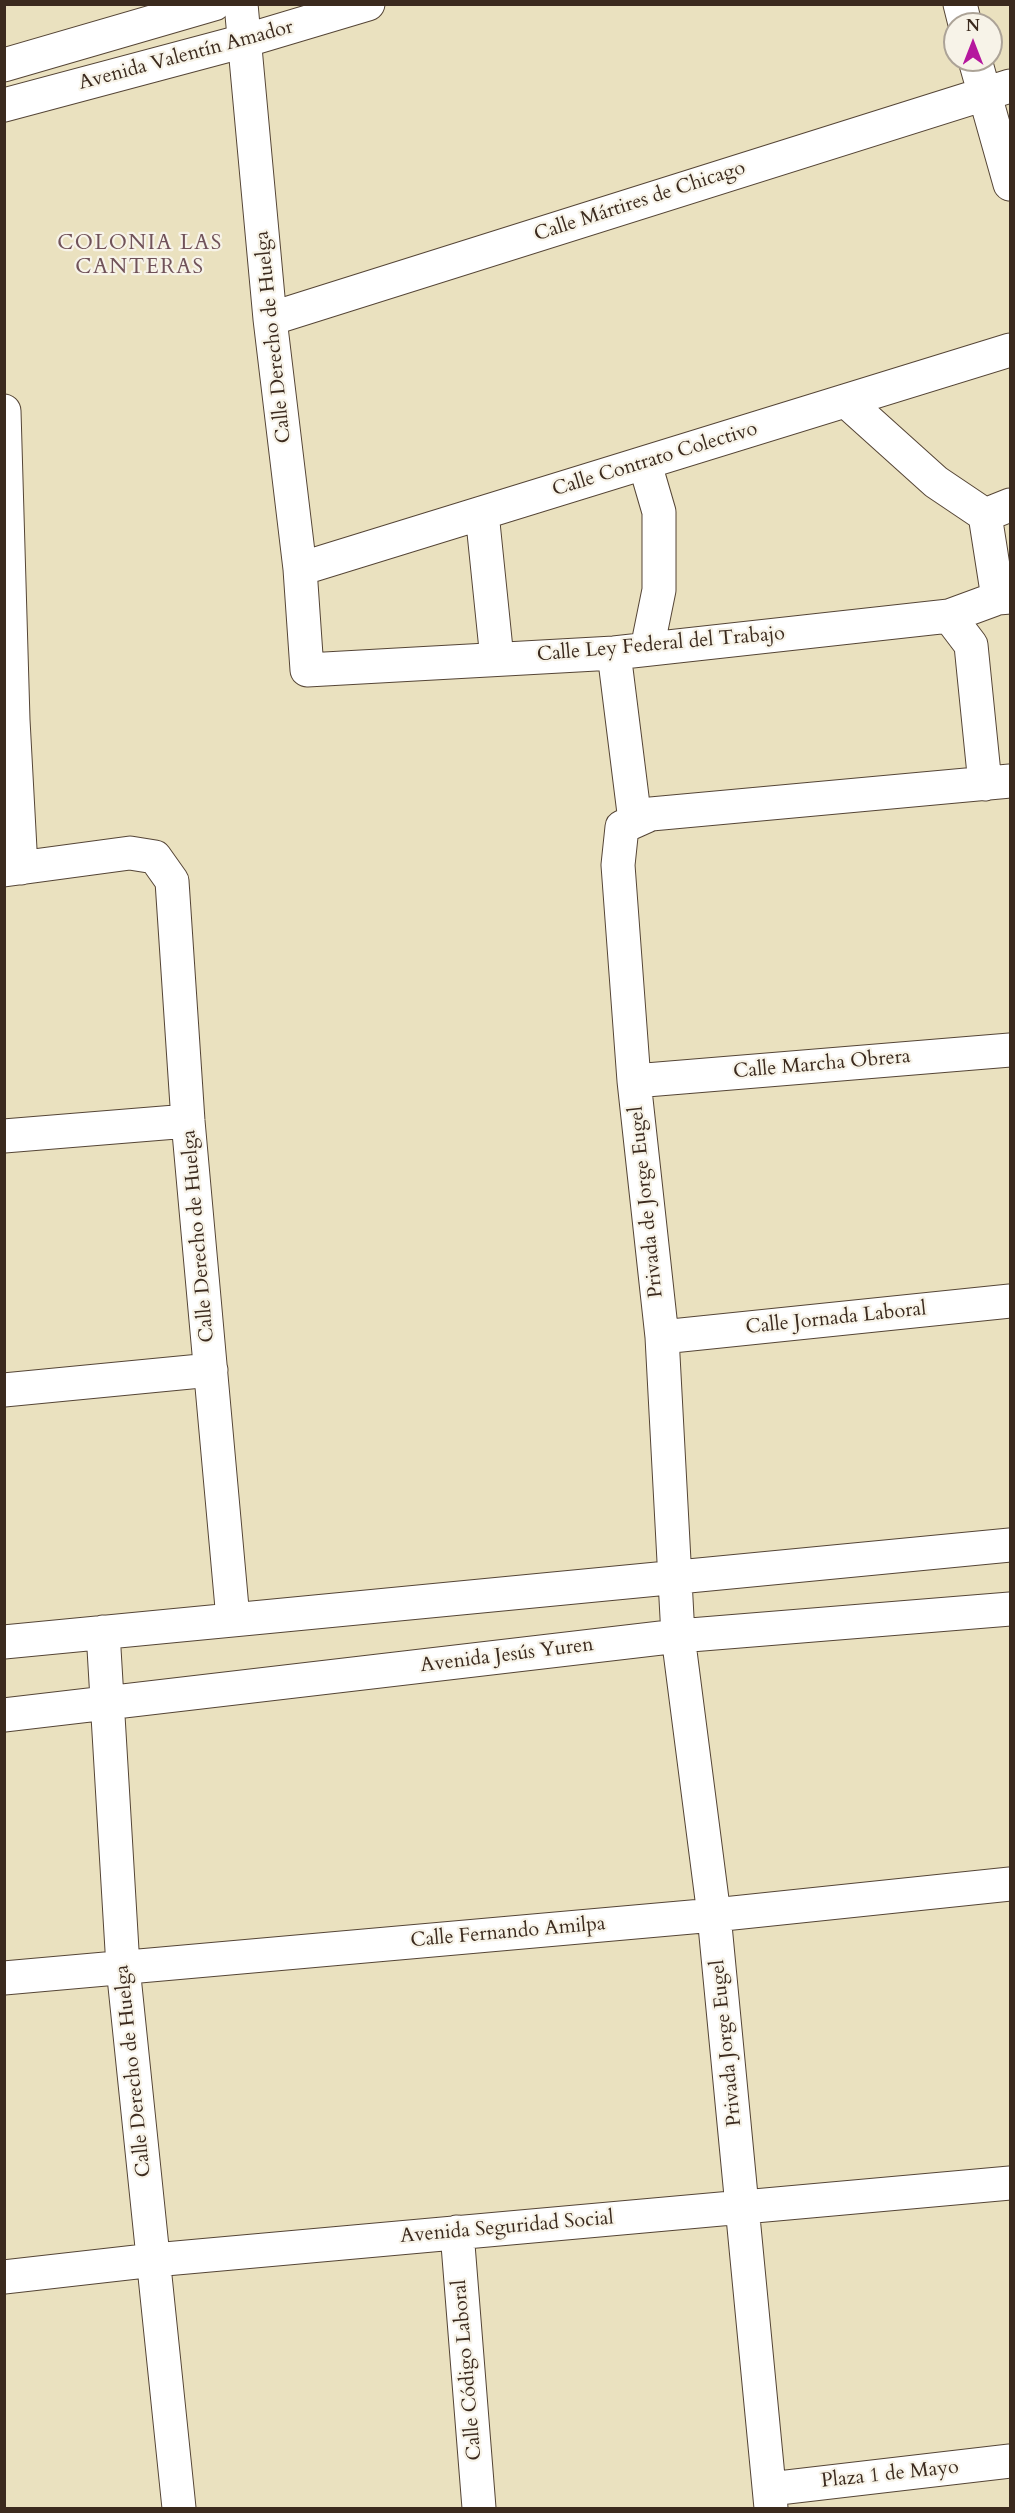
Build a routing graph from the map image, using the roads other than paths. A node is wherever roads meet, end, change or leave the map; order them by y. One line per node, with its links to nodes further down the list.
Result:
1 (214, 4): 5 (street, Avenida Valentín Amador)
2 (241, 4): 4 (street, Calle Derecho de Huelga)
3 (368, 4): 4 (street, Avenida Valentín Amador)
4 (244, 41): 8 (street, Avenida Valentín Amador); 10 (street, Calle Derecho de Huelga)
5 (4, 65)
6 (984, 72): 7 (street)
7 (997, 90): 9 (street); 10 (street, Calle Mártires de Chicago)
8 (4, 105)
9 (1011, 184)
10 (270, 319): 17 (street, Calle Derecho de Huelga)
11 (1011, 350): 12 (street, Calle Contrato Colectivo)
12 (846, 401): 14 (street, Calle Contrato Colectivo); 15 (street)
13 (4, 411): 26 (street)
14 (645, 464): 16 (street, Calle Contrato Colectivo); 20 (street)
15 (998, 510): 18 (street)
16 (482, 513): 17 (street, Calle Contrato Colectivo); 22 (street)
17 (300, 569): 23 (street, Calle Derecho de Huelga)
18 (1004, 598): 19 (street, Calle Ley Federal del Trabajo)
19 (950, 616): 20 (street, Calle Ley Federal del Trabajo); 24 (street)
20 (647, 649): 21 (street, Calle Ley Federal del Trabajo)
21 (614, 653): 22 (street, Calle Ley Federal del Trabajo); 25 (street)
22 (497, 659): 23 (street, Calle Ley Federal del Trabajo)
23 (307, 670)
24 (998, 782): 25 (street)
25 (629, 824): 28 (street, Privada de Jorge Eugel)
26 (13, 869): 29 (street, Calle Derecho de Huelga)
27 (1011, 1050): 28 (street, Calle Marcha Obrera)
28 (634, 1081): 32 (street, Privada de Jorge Eugel)
29 (188, 1121): 30 (street); 33 (street, Calle Derecho de Huelga)
30 (4, 1136)
31 (1011, 1301): 32 (street, Calle Jornada Laboral)
32 (662, 1337): 36 (street, Privada de Jorge Eugel)
33 (211, 1370): 34 (street); 38 (street, Calle Derecho de Huelga)
34 (4, 1390)
35 (1011, 1545): 36 (street)
36 (674, 1578): 38 (street); 40 (street, Privada Jorge Eugel)
37 (1011, 1609): 40 (street, Avenida Jesús Yuren)
38 (233, 1618): 39 (street)
39 (103, 1632): 41 (street); 42 (street, Calle Derecho de Huelga)
40 (678, 1636): 42 (street, Avenida Jesús Yuren); 45 (street, Privada Jorge Eugel)
41 (4, 1642)
42 (107, 1703): 43 (street, Avenida Jesús Yuren); 46 (street, Calle Derecho de Huelga)
43 (4, 1715)
44 (1011, 1884): 45 (street, Calle Fernando Amilpa)
45 (714, 1915): 46 (street, Calle Fernando Amilpa); 49 (street, Privada Jorge Eugel)
46 (123, 1967): 47 (street, Calle Fernando Amilpa); 51 (street, Calle Derecho de Huelga)
47 (4, 1978)
48 (1011, 2183): 49 (street, Avenida Seguridad Social)
49 (743, 2207): 50 (street, Avenida Seguridad Social); 54 (street, Privada Jorge Eugel)
50 (457, 2232): 51 (street, Avenida Seguridad Social); 56 (street, Calle Código Laboral)
51 (154, 2260): 52 (street, Avenida Seguridad Social); 55 (street, Calle Derecho de Huelga)
52 (4, 2277)
53 (1011, 2461): 54 (street, Plaza 1 de Mayo)
54 (771, 2499)
55 (179, 2508)
56 (479, 2508)

